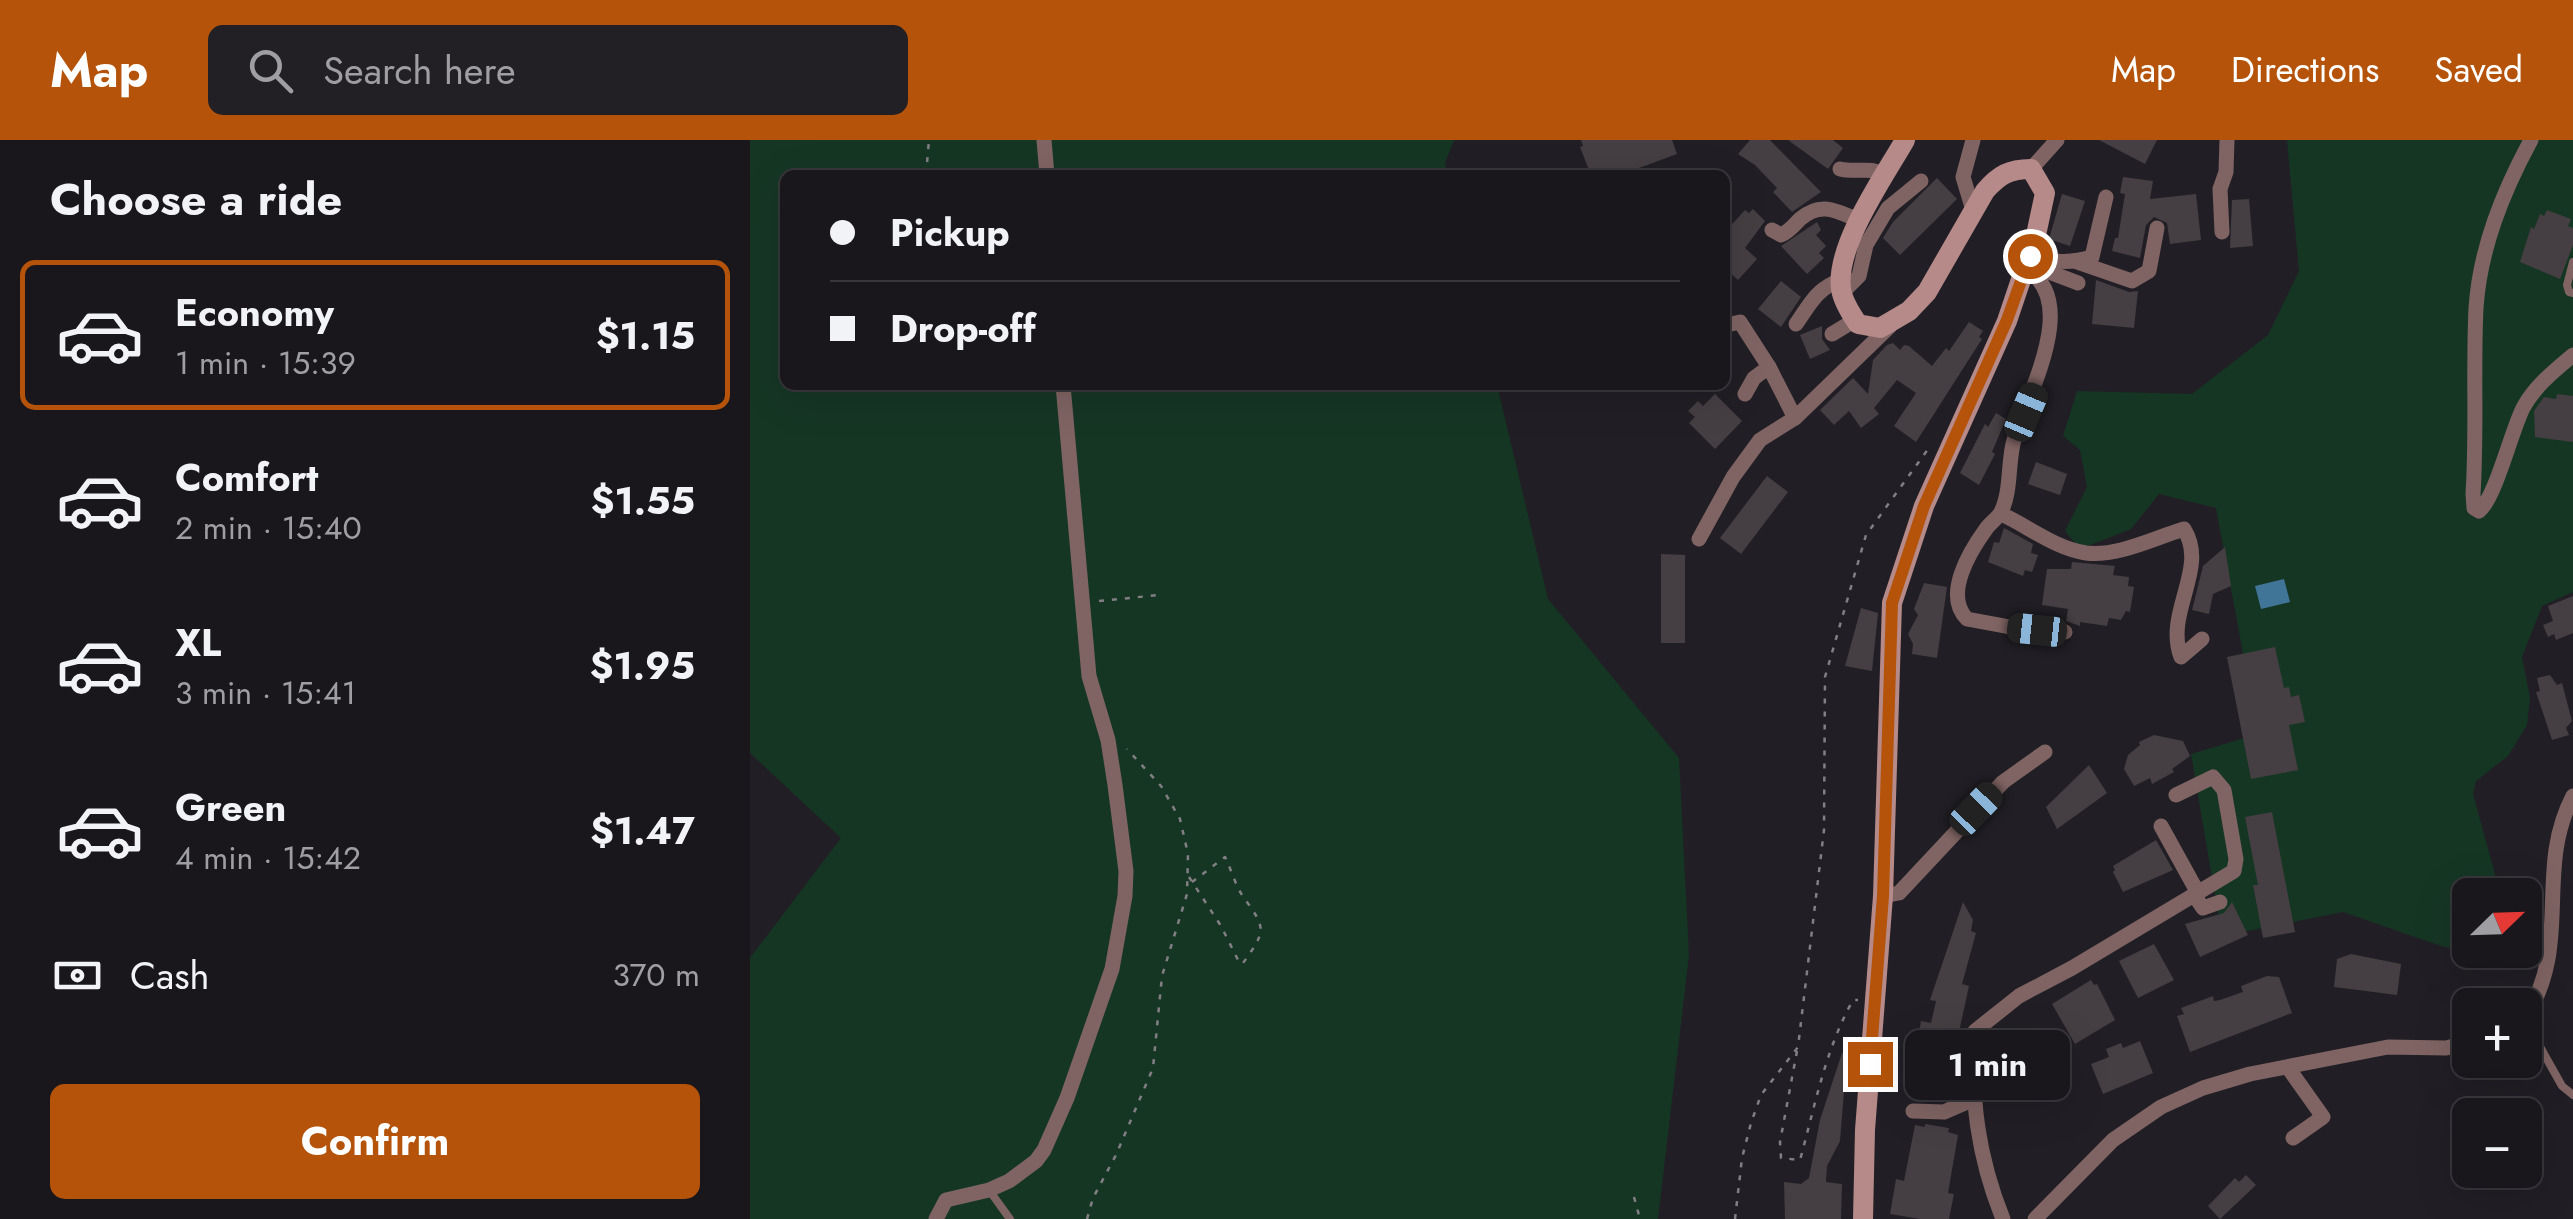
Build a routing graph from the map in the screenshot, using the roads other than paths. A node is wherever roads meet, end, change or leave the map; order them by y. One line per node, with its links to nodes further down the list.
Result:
1 (1044, 140): 9 (street)
2 (1905, 140): 10 (street)
3 (1972, 140): 13 (street)
4 (2228, 140): 17 (street)
5 (2531, 140): 29 (street)
6 (2052, 142): 8 (street)
7 (1840, 168): 10 (street)
8 (2031, 169): 13 (street); 20 (street)
9 (1047, 170)
10 (1886, 174): 14 (street)
11 (1922, 181): 22 (street)
12 (2106, 196): 18 (street)
13 (1973, 210): 24 (street)
14 (1861, 222): 16 (street); 22 (street)
15 (2157, 228): 18 (street)
16 (1772, 230)
17 (2222, 232)
18 (2077, 262): 20 (street)
19 (2573, 262): 23 (lane)
20 (2029, 266): 21 (street); 34 (street); 43 (street)
21 (2078, 283)
22 (1841, 287): 25 (street); 27 (street)
23 (2573, 293)
24 (1900, 316): 25 (street); 33 (street)
25 (1855, 320): 28 (street)
26 (1730, 324): 30 (street)
27 (1796, 324)
28 (1832, 334)
29 (2573, 355)
30 (1769, 368): 32 (street); 33 (street)
31 (1063, 390): 53 (street)
32 (1745, 394)
33 (1795, 418): 35 (street)
34 (2000, 514): 36 (street); 37 (street)
35 (1699, 539)
36 (2064, 632)
37 (2202, 639)
38 (2046, 752): 43 (street)
39 (2176, 795): 42 (street)
40 (2573, 796): 45 (street)
41 (2161, 826): 42 (street)
42 (2196, 894): 44 (street); 50 (street)
43 (1883, 896): 56 (street)
44 (2220, 902)
45 (2542, 995)
46 (2452, 1046): 48 (street)
47 (2542, 1050): 49 (lane)
48 (2289, 1068): 52 (street); 58 (street)
49 (2573, 1095)
50 (1974, 1099): 51 (street); 57 (street)
51 (1914, 1111)
52 (2294, 1138)
53 (989, 1190): 54 (street); 55 (lane)
54 (936, 1219)
55 (1010, 1219)
56 (1862, 1219)
57 (2003, 1219)
58 (2035, 1219)

